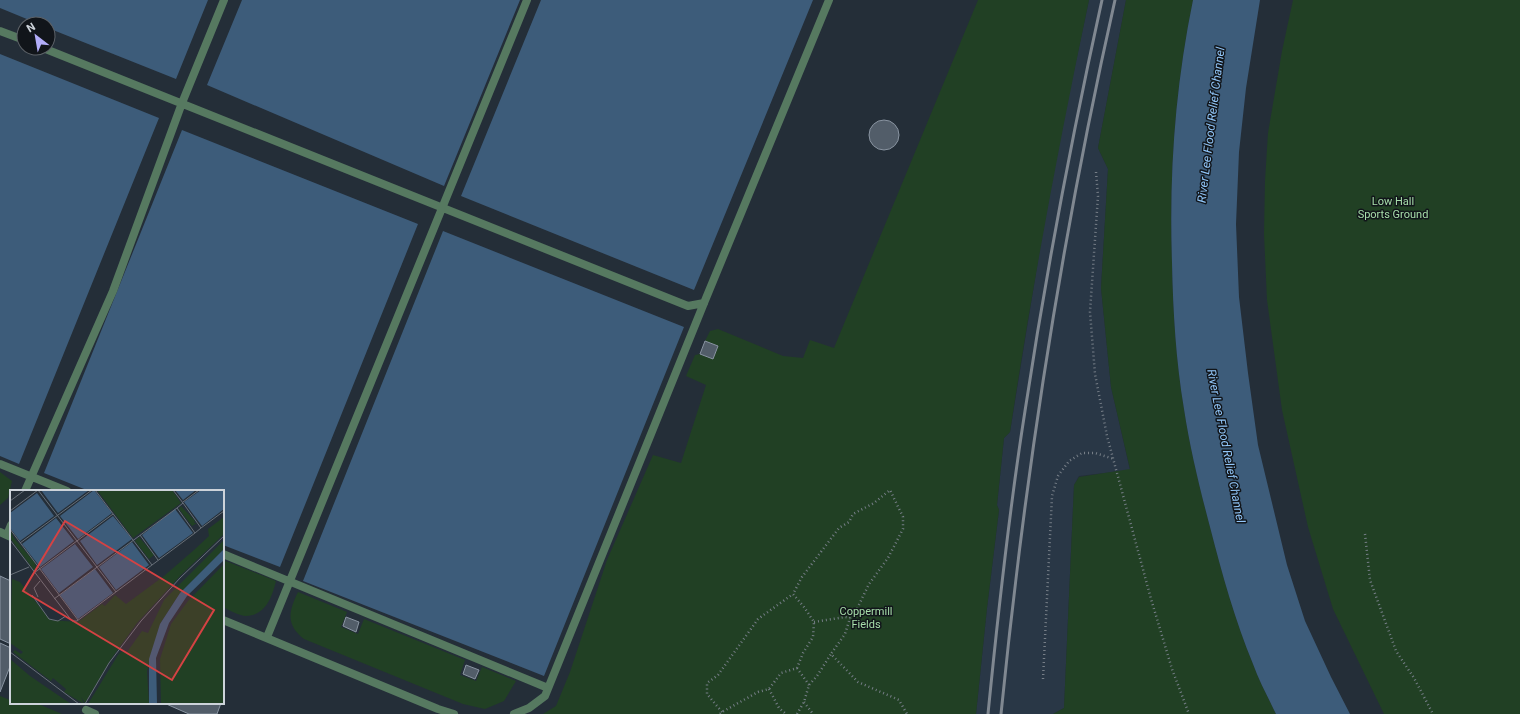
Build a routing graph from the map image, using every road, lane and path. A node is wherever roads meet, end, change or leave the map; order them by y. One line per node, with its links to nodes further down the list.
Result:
1 (224, 0): 7 (lane)
2 (527, 0): 9 (lane)
3 (829, 0): 10 (lane)
4 (0, 31): 5 (lane)
5 (16, 37)
6 (56, 53): 7 (lane)
7 (182, 103): 9 (lane); 13 (lane)
8 (1096, 172): 11 (path)
9 (442, 208): 10 (lane); 18 (lane)
10 (704, 303): 28 (lane)
11 (1114, 459): 26 (path); 41 (path)
12 (0, 464): 13 (lane)
13 (31, 476): 14 (lane); 15 (lane)
14 (25, 490)
15 (65, 490)
16 (1365, 534): 42 (path)
17 (224, 554): 18 (lane)
18 (290, 582): 23 (lane); 28 (lane)
19 (793, 594): 20 (path); 22 (path); 33 (path)
20 (850, 618): 22 (path); 24 (path)
21 (224, 620): 23 (lane)
22 (814, 622): 25 (path)
23 (267, 637): 32 (lane)
24 (830, 654): 27 (path); 40 (path)
25 (797, 668): 27 (path); 29 (path)
26 (1043, 679)
27 (809, 686): 30 (path)
28 (548, 688): 36 (lane)
29 (769, 689): 33 (path); 37 (path)
30 (804, 702): 38 (path); 39 (path)
31 (86, 710): 34 (lane)
32 (437, 712): 35 (lane)
33 (721, 713)
34 (95, 714)
35 (454, 714)
36 (514, 714)
37 (786, 714)
38 (797, 714)
39 (813, 714)
40 (907, 714)
41 (1189, 714)
42 (1433, 714)

